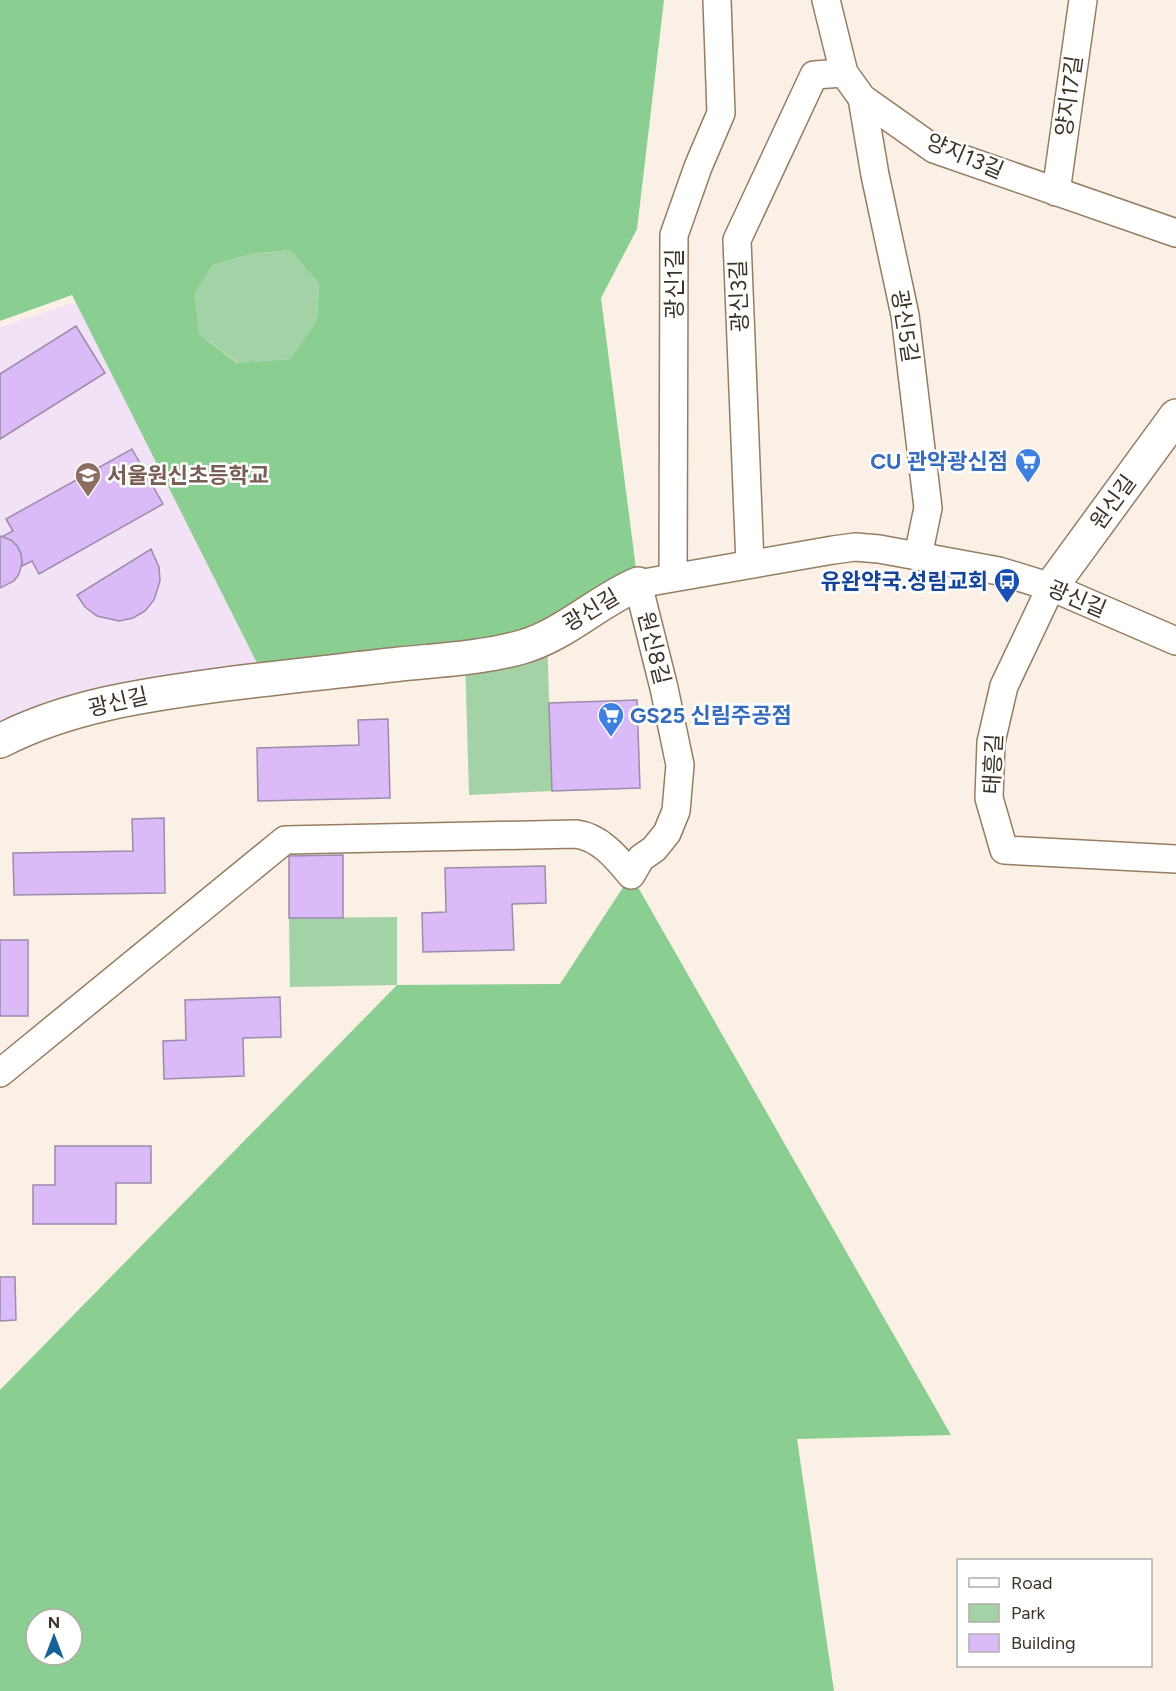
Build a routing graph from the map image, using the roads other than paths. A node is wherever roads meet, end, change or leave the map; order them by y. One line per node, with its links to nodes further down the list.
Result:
1 (717, 0): 11 (street, 광신1길)
2 (826, 0): 4 (street, 양지13길)
3 (1083, 0): 6 (street, 양지17길)
4 (844, 73): 5 (street, 양지13길); 10 (street, 광신3길)
5 (862, 98): 6 (street, 양지13길); 9 (street, 광신5길)
6 (1056, 192): 7 (street, 양지13길)
7 (1176, 233)
8 (1176, 416): 13 (street, 원신길)
9 (918, 556): 10 (street, 광신길); 13 (street, 광신길)
10 (750, 564): 11 (street, 광신길)
11 (673, 577): 12 (street, 광신길)
12 (638, 584): 15 (street, 광신길); 17 (street, 원신8길)
13 (1051, 587): 14 (street, 광신길); 16 (street, 태흥길)
14 (1176, 641)
15 (0, 741)
16 (1176, 859)
17 (0, 1073)

